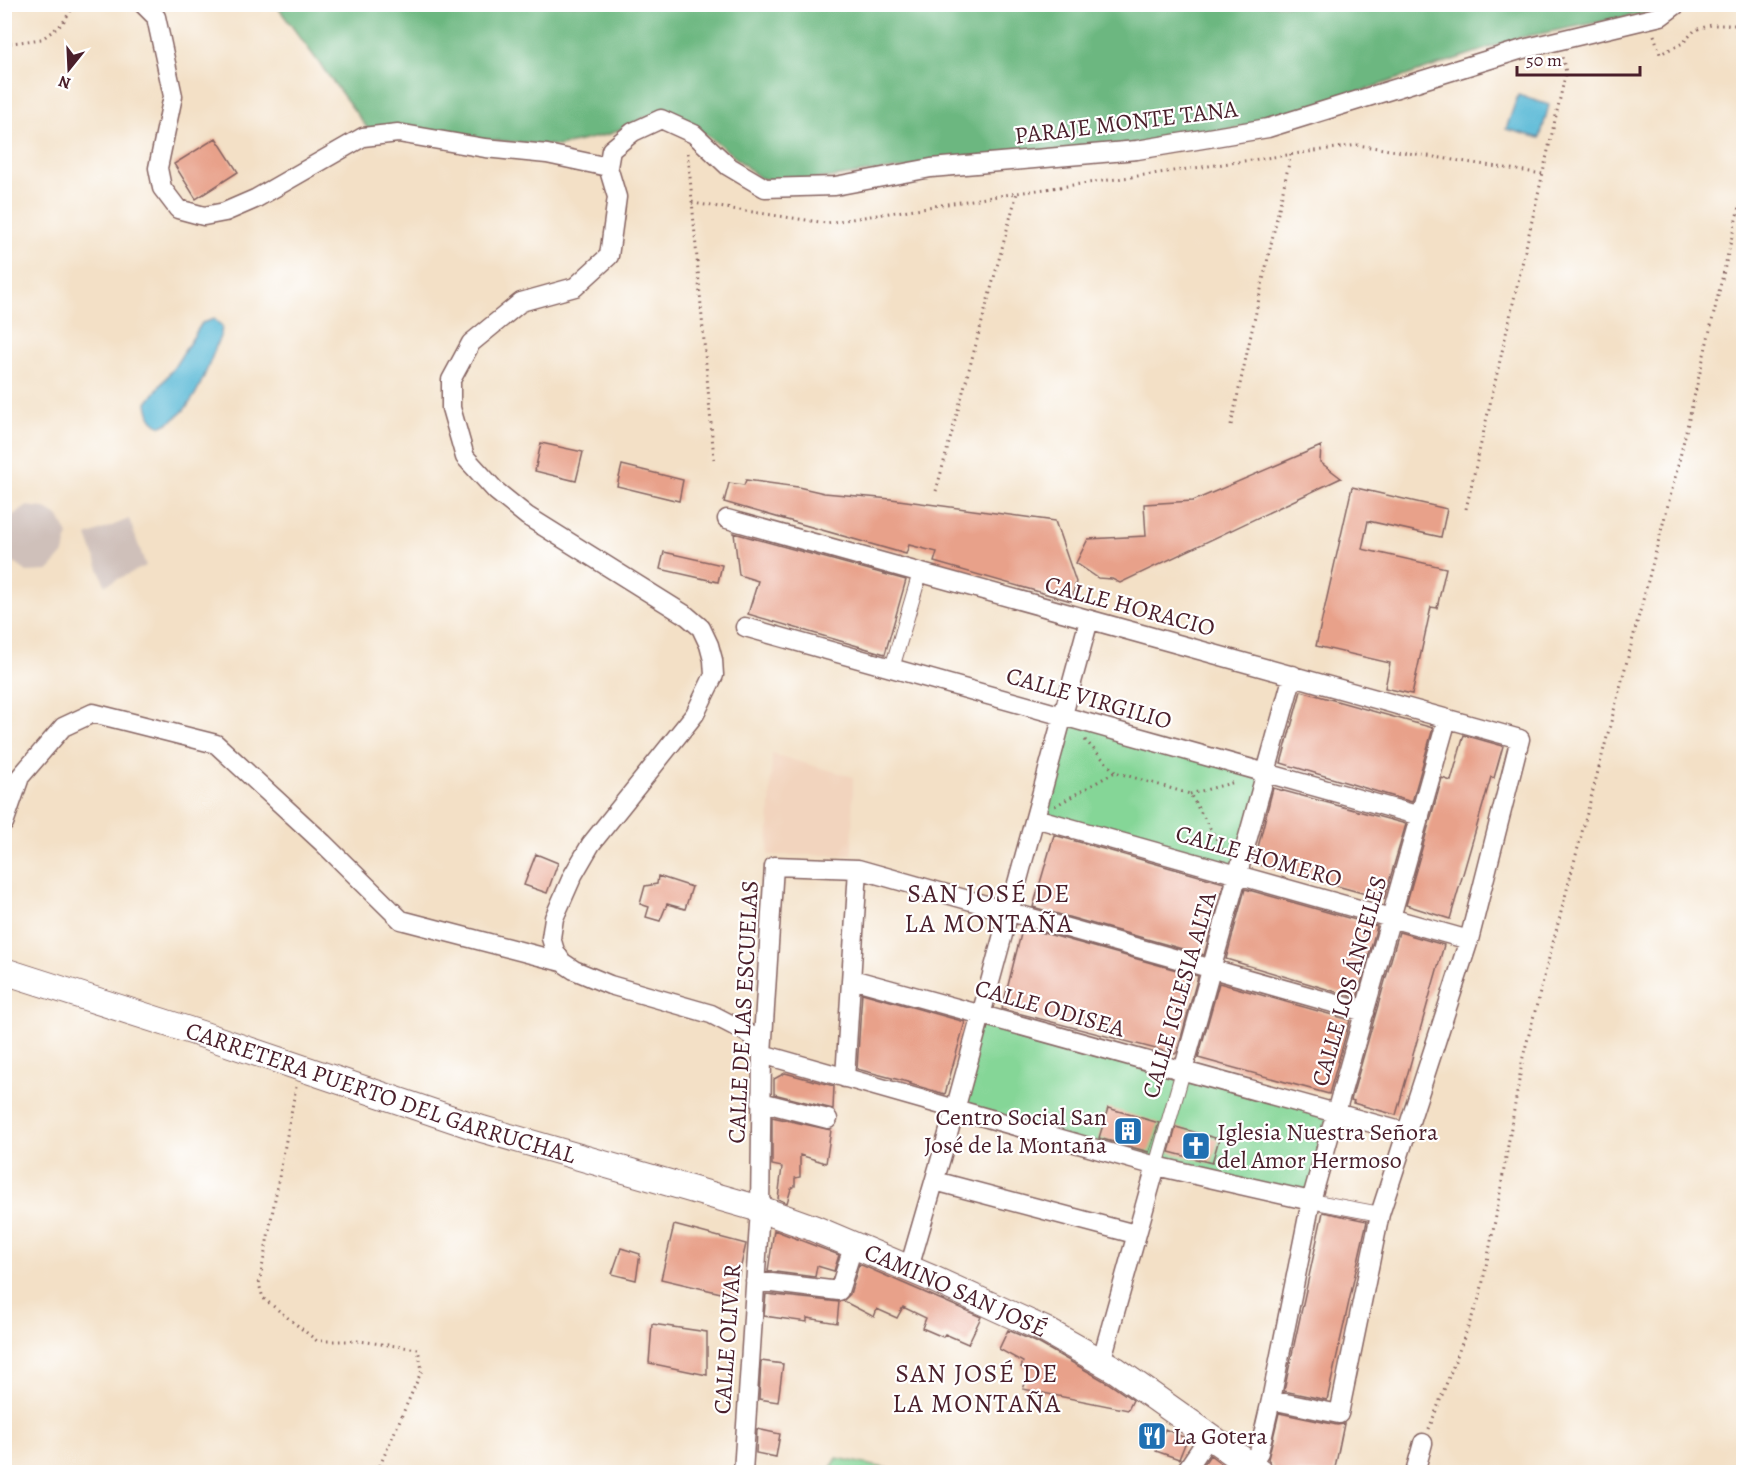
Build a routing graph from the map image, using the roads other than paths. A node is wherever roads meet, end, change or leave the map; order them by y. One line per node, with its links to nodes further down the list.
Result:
1 (143, 4): 3 (street)
2 (1677, 4): 3 (street, PARAJE MONTE TANA)
3 (608, 167): 21 (street)
4 (727, 519): 5 (street, CALLE HORACIO)
5 (920, 573): 6 (street, CALLE HORACIO); 8 (street)
6 (1089, 620): 9 (street, CALLE HORACIO); 10 (street)
7 (745, 627): 8 (street, CALLE VIRGILIO)
8 (892, 668): 10 (street, CALLE VIRGILIO)
9 (1293, 675): 11 (street, CALLE HORACIO); 12 (street, CALLE IGLESIA ALTA)
10 (1063, 716): 12 (street, CALLE VIRGILIO); 14 (street)
11 (1447, 718): 13 (street, CALLE LOS ÁNGELES); 20 (street, CALLE HORACIO)
12 (1265, 773): 13 (street, CALLE VIRGILIO); 17 (street, CALLE IGLESIA ALTA)
13 (1420, 816): 19 (street, CALLE LOS ÁNGELES)
14 (1035, 818): 17 (street, CALLE HOMERO); 18 (street)
15 (4, 823): 21 (street)
16 (858, 869): 18 (street); 24 (street); 27 (street, CALLE DE LAS ESCUELAS)
17 (1237, 875): 19 (street, CALLE HOMERO); 22 (street, CALLE IGLESIA ALTA)
18 (1009, 912): 22 (street); 26 (street)
19 (1391, 918): 20 (street, CALLE HOMERO); 25 (street, CALLE LOS ÁNGELES)
20 (1469, 940): 34 (street)
21 (562, 962): 27 (street)
22 (1211, 969): 25 (street); 28 (street, CALLE IGLESIA ALTA)
23 (4, 971): 38 (main road, CARRETERA PUERTO DEL GARRUCHAL)
24 (852, 979): 26 (street, CALLE ODISEA); 29 (street)
25 (1365, 1012): 32 (street, CALLE LOS ÁNGELES)
26 (982, 1014): 28 (street, CALLE ODISEA); 31 (street)
27 (762, 1054): 29 (street); 30 (street, CALLE DE LAS ESCUELAS)
28 (1182, 1071): 32 (street, CALLE ODISEA); 35 (street, CALLE IGLESIA ALTA)
29 (845, 1078): 31 (street)
30 (760, 1102): 33 (street); 38 (street, CALLE DE LAS ESCUELAS)
31 (955, 1110): 35 (street); 36 (street)
32 (1337, 1113): 34 (street, CALLE ODISEA); 37 (street, CALLE LOS ÁNGELES)
33 (828, 1119)
34 (1408, 1133): 39 (street)
35 (1156, 1166): 37 (street); 40 (street, CALLE IGLESIA ALTA)
36 (935, 1180): 40 (street); 42 (street)
37 (1311, 1201): 39 (street); 45 (street, CALLE LOS ÁNGELES)
38 (760, 1209): 41 (main road, CAMINO SAN JOSÉ); 43 (street, CALLE OLIVAR)
39 (1380, 1214): 45 (street)
40 (1135, 1234): 44 (street, CALLE IGLESIA ALTA)
41 (854, 1244): 42 (main road, CAMINO SAN JOSÉ); 43 (street)
42 (909, 1268): 44 (main road, CAMINO SAN JOSÉ)
43 (755, 1281): 49 (street, CALLE OLIVAR)
44 (1101, 1362): 46 (main road, CAMINO SAN JOSÉ)
45 (1271, 1400): 48 (street, CALLE LOS ÁNGELES)
46 (1210, 1436): 48 (main road, CAMINO SAN JOSÉ); 50 (street)
47 (1423, 1443): 51 (street)
48 (1255, 1469)
49 (743, 1473)
50 (1185, 1473)
51 (1415, 1473)

